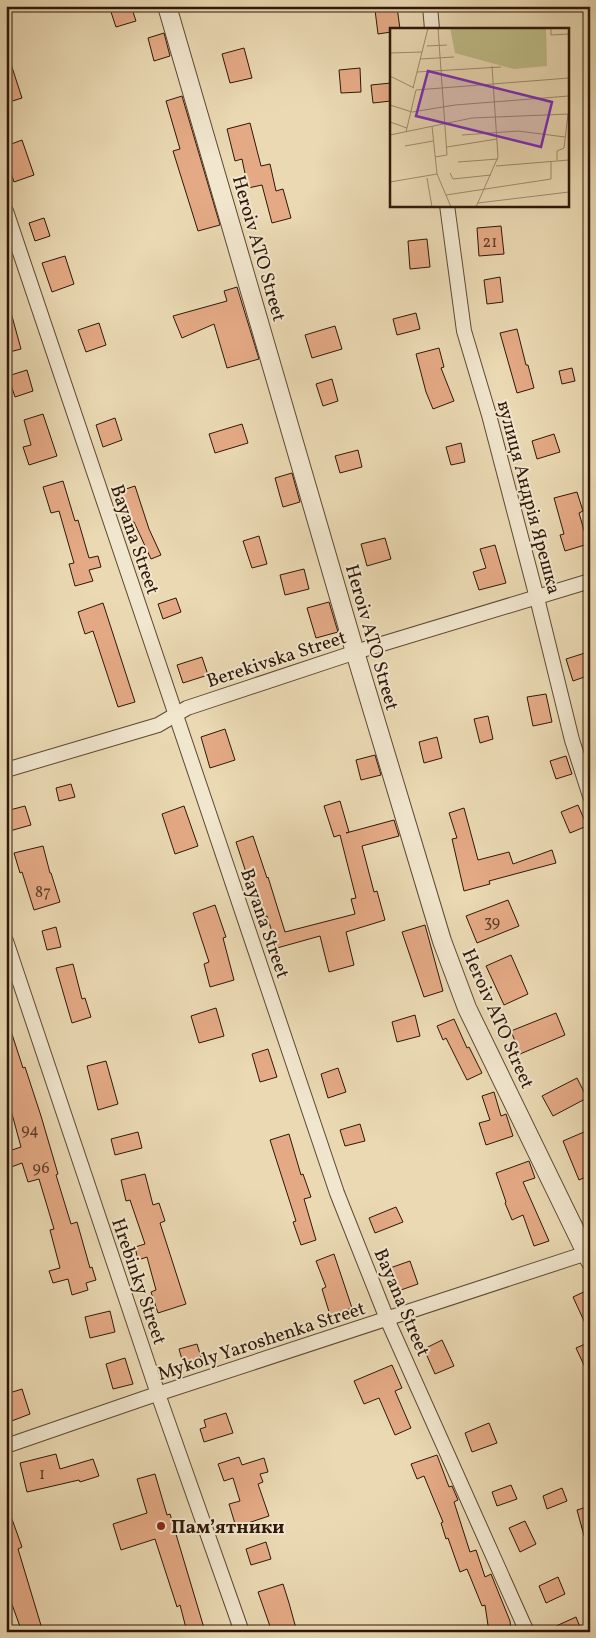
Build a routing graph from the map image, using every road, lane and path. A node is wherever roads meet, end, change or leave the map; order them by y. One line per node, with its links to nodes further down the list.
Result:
1 (167, 6): 8 (street, Heroiv ATO Street)
2 (430, 6): 3 (street)
3 (432, 28)
4 (447, 206): 7 (street, вулиця Андрія Ярешка)
5 (6, 212): 9 (street, Bayana Street)
6 (590, 581): 7 (street, Berekivska Street)
7 (537, 598): 8 (street, Berekivska Street); 11 (street, вулиця Андрія Ярешка)
8 (355, 652): 9 (street, Berekivska Street); 13 (street, Heroiv ATO Street)
9 (175, 716): 10 (street, Berekivska Street); 14 (street, Bayana Street)
10 (6, 770)
11 (590, 796)
12 (6, 941): 15 (street, Hrebinky Street)
13 (588, 1255): 14 (street, Mykoly Yaroshenka Street)
14 (387, 1319): 15 (street, Mykoly Yaroshenka Street); 18 (street, Bayana Street)
15 (158, 1394): 16 (street, Mykoly Yaroshenka Street); 17 (street, Hrebinky Street)
16 (6, 1446)
17 (242, 1632)
18 (528, 1632)

